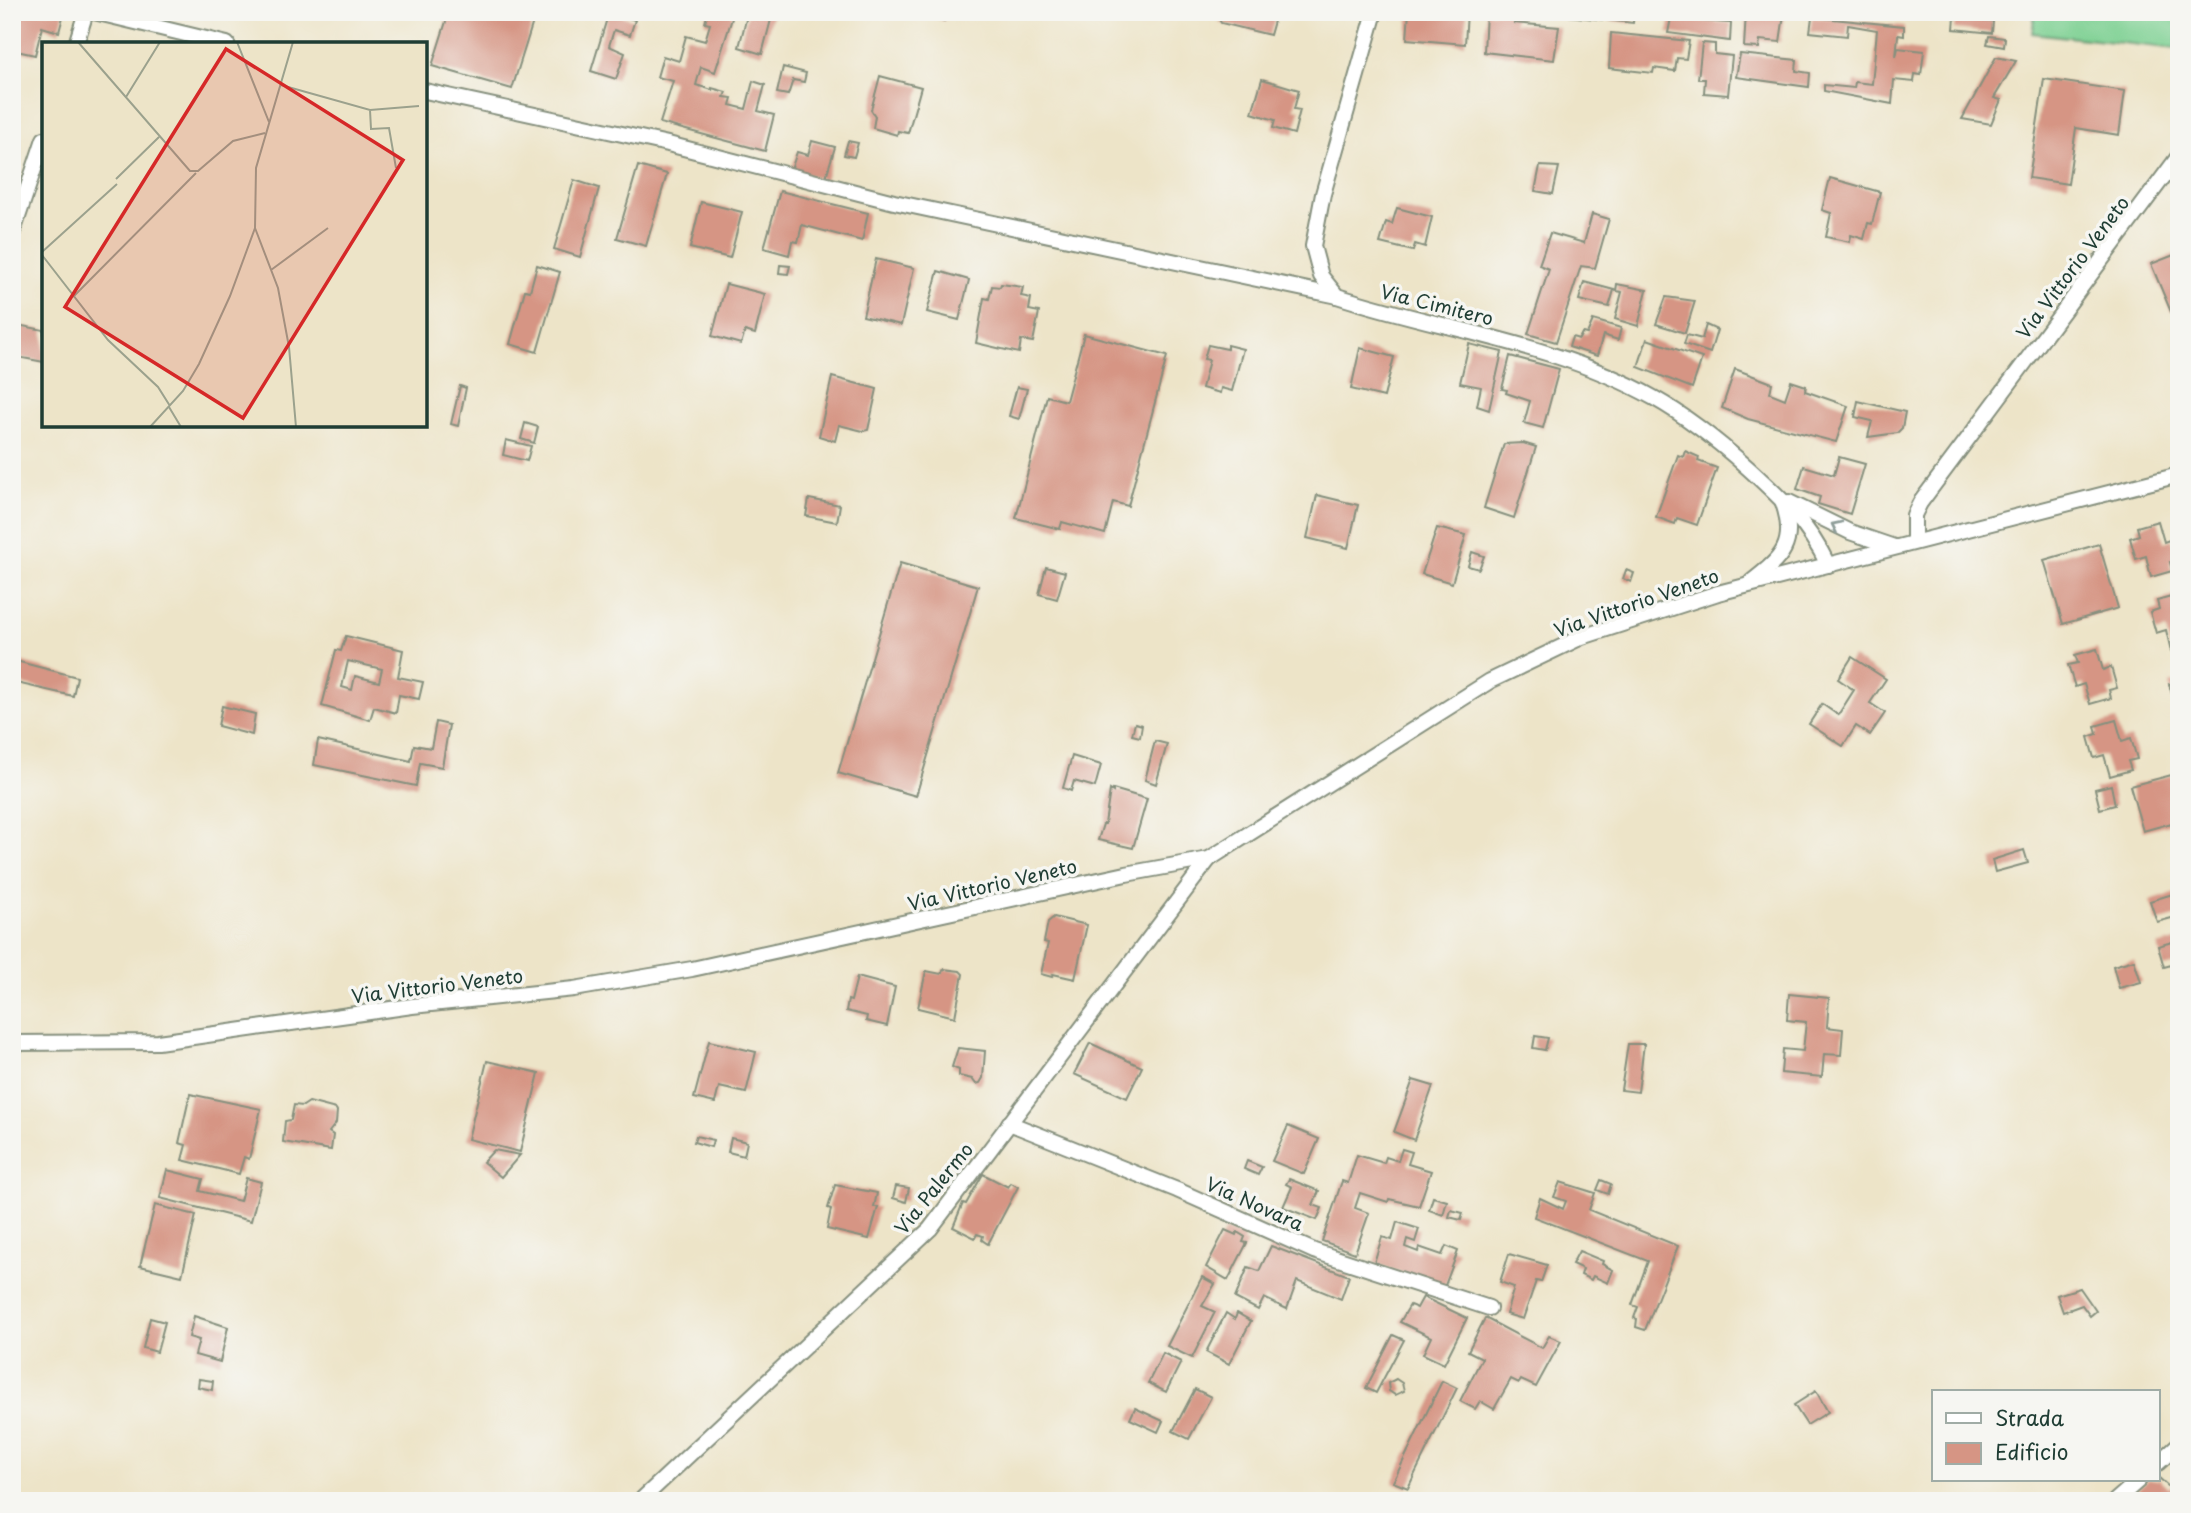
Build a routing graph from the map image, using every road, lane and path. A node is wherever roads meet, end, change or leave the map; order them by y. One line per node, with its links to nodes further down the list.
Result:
1 (86, 12): 4 (street)
2 (94, 12): 5 (street)
3 (1375, 12): 10 (street)
4 (77, 42)
5 (219, 42)
6 (427, 90): 10 (street, Via Cimitero)
7 (42, 145): 9 (street)
8 (2179, 156): 13 (street, Via Vittorio Veneto)
9 (12, 235)
10 (1337, 296): 12 (street, Via Cimitero)
11 (2179, 475): 13 (street, Via Vittorio Veneto)
12 (1782, 498): 14 (street, Via Cimitero, one-way to 12); 15 (street, Via Cimitero); 16 (street)
13 (1914, 542): 14 (street, Via Vittorio Veneto)
14 (1894, 547): 15 (street, Via Vittorio Veneto)
15 (1828, 565): 16 (street, Via Vittorio Veneto)
16 (1746, 586): 17 (street, Via Vittorio Veneto)
17 (1209, 859): 18 (street, Via Vittorio Veneto); 19 (street, Via Palermo)
18 (12, 1044)
19 (1009, 1123): 20 (street, Via Novara); 24 (street, Via Palermo)
20 (1489, 1308)
21 (2179, 1444): 22 (street)
22 (2160, 1461)
23 (2137, 1482): 25 (street)
24 (640, 1501)
25 (2115, 1501)

